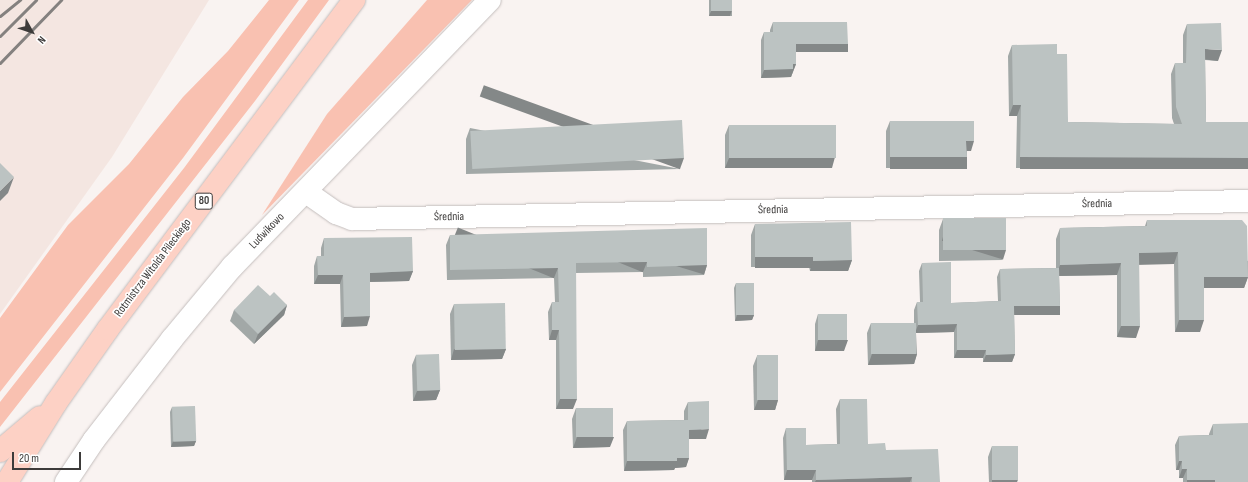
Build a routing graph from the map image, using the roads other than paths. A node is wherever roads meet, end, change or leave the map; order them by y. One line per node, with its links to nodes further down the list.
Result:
1 (354, 0): 5 (main road, Rotmistrza Witolda Pileckiego / 80)
2 (490, 0): 3 (street, Ludwikowo)
3 (306, 192): 4 (street, Średnia); 8 (street, Ludwikowo)
4 (1248, 201)
5 (56, 403): 6 (main road, Rotmistrza Witolda Pileckiego / 80); 7 (main road, Rotmistrza Witolda Pileckiego / 80)
6 (0, 451)
7 (7, 482)
8 (66, 482)

